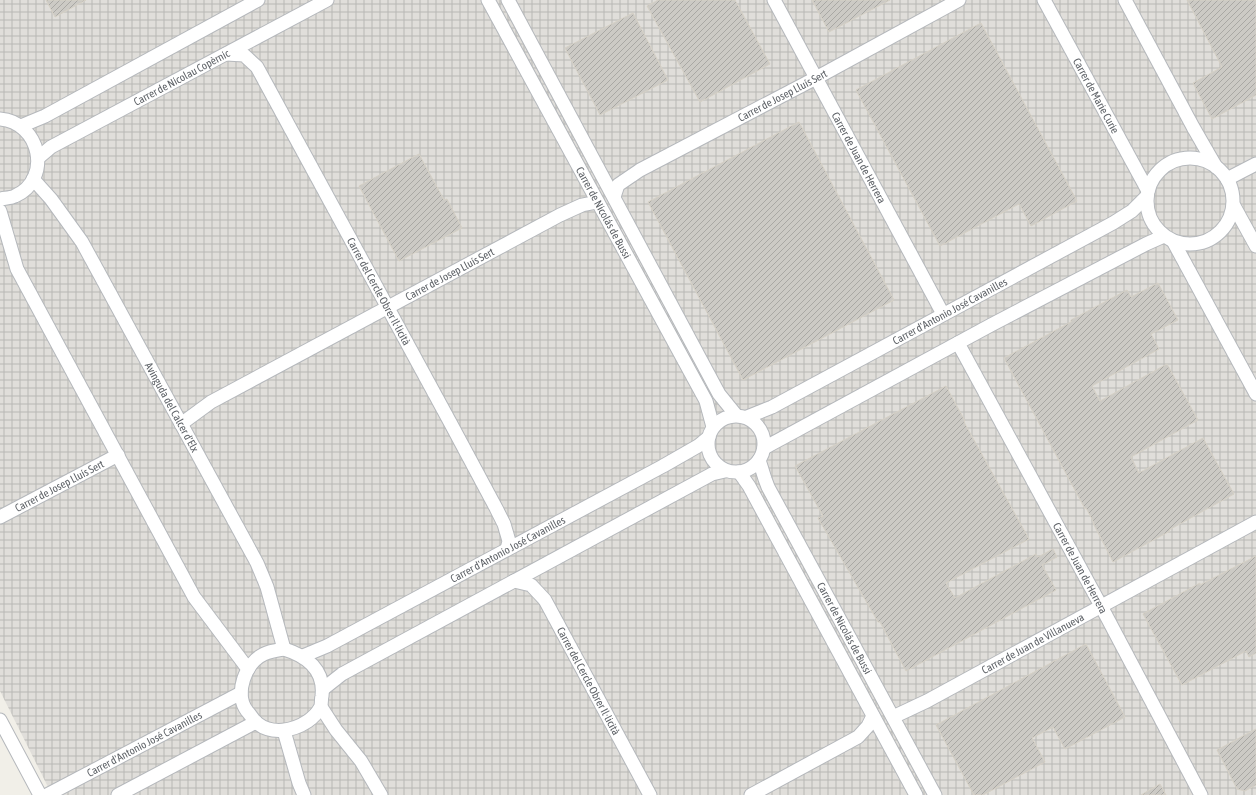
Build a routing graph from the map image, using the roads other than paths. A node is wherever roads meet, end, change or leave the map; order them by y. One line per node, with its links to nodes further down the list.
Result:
1 (258, 0): 12 (street)
2 (327, 0): 9 (street, Carrer de Nicolau Copèrnic)
3 (488, 0): 21 (street, Carrer de Nicolás de Bussi)
4 (508, 0): 19 (street, Carrer de Nicolás de Bussi)
5 (774, 0): 10 (street, Carrer de Juan de Herrera)
6 (959, 0): 10 (street, Carrer de Josep Lluís Sert)
7 (1044, 0): 18 (street, Carrer de Marie Curie)
8 (1125, 0): 15 (street)
9 (226, 54): 13 (street, Carrer de Nicolau Copèrnic); 26 (street, Carrer del Cercle Obrer Il·licità)
10 (816, 78): 19 (street, Carrer de Josep Lluís Sert); 27 (street, Carrer de Juan de Herrera)
11 (1, 117): 12 (street)
12 (20, 126): 13 (street)
13 (38, 158): 16 (street)
14 (1256, 164): 17 (street)
15 (1216, 167): 17 (street); 18 (street)
16 (33, 179): 20 (street); 31 (street, Avinguda del Calcer d'Elx)
17 (1227, 179): 22 (street)
18 (1147, 193): 24 (street); 27 (street, Carrer d'Antonio José Cavanilles)
19 (614, 197): 30 (street, Carrer de Nicolás de Bussi)
20 (0, 199)
21 (597, 202): 26 (street, Carrer de Josep Lluís Sert); 32 (street, Carrer de Nicolás de Bussi)
22 (1234, 206): 24 (street); 25 (street)
23 (0, 211): 34 (street)
24 (1169, 239): 28 (street); 29 (street)
25 (1256, 246)
26 (388, 308): 31 (street, Carrer de Josep Lluís Sert); 39 (street, Carrer del Cercle Obrer Il·licità)
27 (944, 314): 30 (street, Carrer d'Antonio José Cavanilles)
28 (958, 343): 33 (street); 41 (street, Carrer de Juan de Herrera)
29 (1256, 394)
30 (741, 416): 32 (street); 33 (street)
31 (181, 424): 42 (street, Avinguda del Calcer d'Elx)
32 (711, 432): 35 (street); 39 (street, Carrer d'Antonio José Cavanilles)
33 (761, 454): 36 (street); 49 (street, Carrer de Nicolás de Bussi)
34 (118, 455): 37 (street, Carrer de Josep Lluís Sert); 44 (street)
35 (725, 471): 36 (street); 40 (street)
36 (739, 472): 48 (street, Carrer de Nicolás de Bussi)
37 (0, 517)
38 (1256, 522): 41 (street, Carrer de Juan de Villanueva)
39 (507, 549): 43 (street, Carrer d'Antonio José Cavanilles)
40 (514, 581): 45 (street); 58 (street, Carrer del Cercle Obrer Il·licità)
41 (1101, 606): 49 (street, Carrer de Juan de Villanueva); 62 (street, Carrer de Juan de Herrera)
42 (284, 649): 43 (street); 44 (street)
43 (303, 656): 45 (street)
44 (248, 669): 46 (street)
45 (322, 689): 47 (street)
46 (241, 693): 51 (street); 54 (street, Carrer d'Antonio José Cavanilles)
47 (321, 707): 52 (street); 57 (street)
48 (873, 716): 59 (street); 60 (street, Carrer de Nicolás de Bussi)
49 (893, 717): 61 (street, Carrer de Nicolás de Bussi)
50 (0, 720): 53 (street)
51 (256, 722): 52 (street); 55 (street)
52 (284, 731): 56 (street)
53 (40, 795)
54 (47, 795)
55 (118, 795)
56 (304, 795)
57 (382, 795)
58 (650, 795)
59 (751, 795)
60 (916, 795)
61 (934, 795)
62 (1201, 795)

